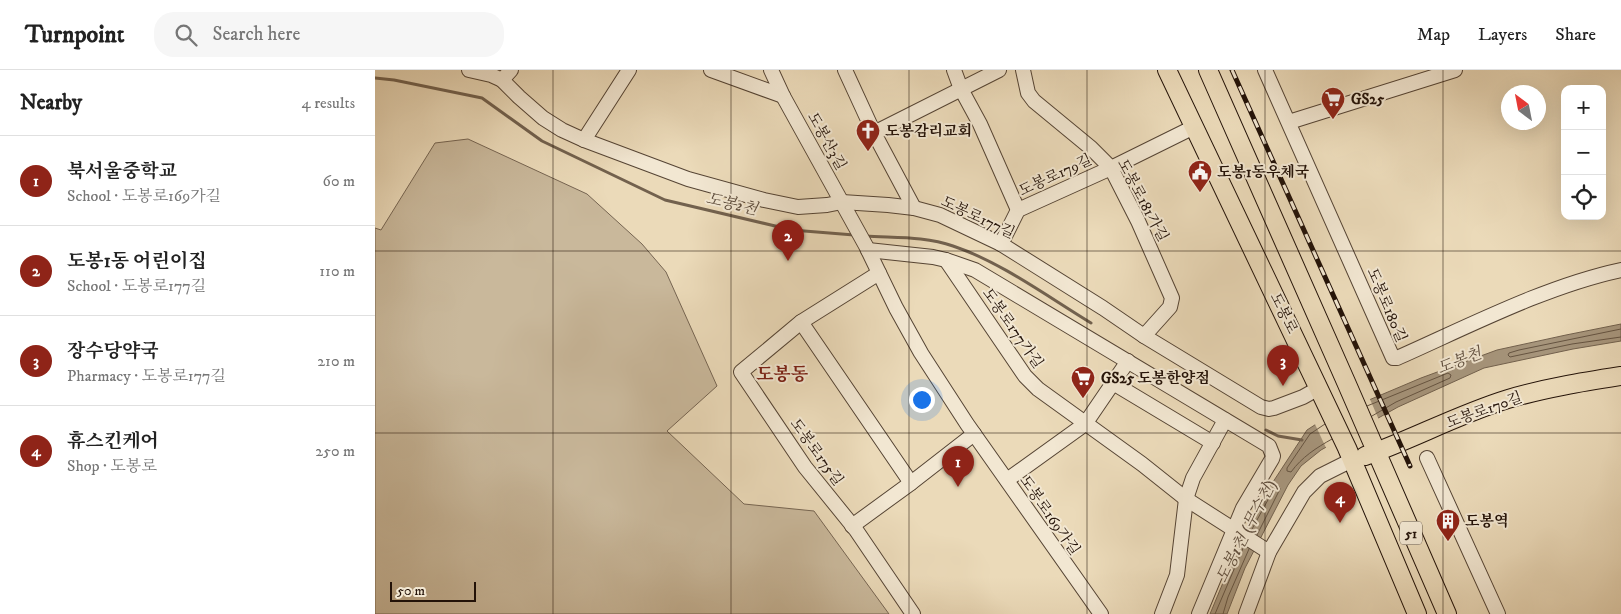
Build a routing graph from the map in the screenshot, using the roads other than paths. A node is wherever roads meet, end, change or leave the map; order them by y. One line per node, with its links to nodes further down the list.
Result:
1 (469, 70): 13 (street, 도봉로177길)
2 (629, 70): 19 (street)
3 (711, 70): 15 (street)
4 (771, 70): 15 (street, 도봉산3길)
5 (845, 70): 18 (street)
6 (954, 70): 14 (street)
7 (999, 70): 14 (street)
8 (1023, 70): 20 (street, 도봉로181가길)
9 (1167, 70): 17 (main road, 도봉로 / 51)
10 (1208, 70): 39 (main road, 도봉로 / 51)
11 (1265, 70): 16 (street, 도봉로180길)
12 (1455, 70): 16 (street)
13 (506, 75): 19 (street, 도봉로177길)
14 (961, 89): 18 (street); 23 (street)
15 (783, 96): 21 (street, 도봉산3길)
16 (1289, 122): 27 (street, 도봉로180길)
17 (1194, 126): 20 (street, 도봉로179길); 34 (main road, 도봉로 / 51)
18 (874, 133): 22 (street)
19 (584, 140): 21 (street, 도봉로177길)
20 (1111, 168): 23 (street, 도봉로179길); 30 (street, 도봉로181가길)
21 (843, 206): 22 (street, 도봉로177길); 25 (street, 도봉산3길)
22 (914, 208): 24 (street, 도봉로177길)
23 (1018, 210): 24 (street, 도봉로179길)
24 (1001, 244): 30 (street, 도봉로177길)
25 (867, 248): 26 (street); 28 (street, 도봉로169가길)
26 (947, 260): 31 (street); 36 (street, 도봉로177가길)
27 (1621, 270)
28 (879, 273): 29 (street, 도봉로175길); 37 (street, 도봉로169가길)
29 (801, 322): 43 (street); 45 (street, 도봉로175길)
30 (1144, 336): 34 (street, 도봉로177길)
31 (1128, 361): 33 (street); 35 (street)
32 (1621, 376): 39 (main road, 도봉로170길)
33 (1113, 383): 36 (street); 38 (street)
34 (1321, 391): 40 (main road, 도봉로 / 51)
35 (1225, 420): 38 (street); 46 (street)
36 (1085, 424): 42 (street); 44 (street, 도봉로177가길)
37 (973, 434): 42 (street, 도봉로169가길); 43 (street)
38 (1213, 443): 44 (street)
39 (1373, 445): 40 (main road, 도봉로170길); 54 (main road, 도봉로 / 51)
40 (1350, 454): 47 (street); 53 (main road, 도봉로 / 51)
41 (1427, 458): 55 (street)
42 (1007, 480): 49 (street, 도봉로169가길)
43 (911, 483): 45 (street)
44 (1186, 499): 46 (street, 도봉로177가길); 50 (street)
45 (852, 526): 48 (street, 도봉로175길)
46 (1235, 531): 47 (street, 도봉로177가길); 51 (street)
47 (1267, 550): 52 (street)
48 (913, 614)
49 (1101, 614)
50 (1162, 614)
51 (1199, 614)
52 (1246, 614)
53 (1417, 614)
54 (1447, 614)
55 (1498, 614)

